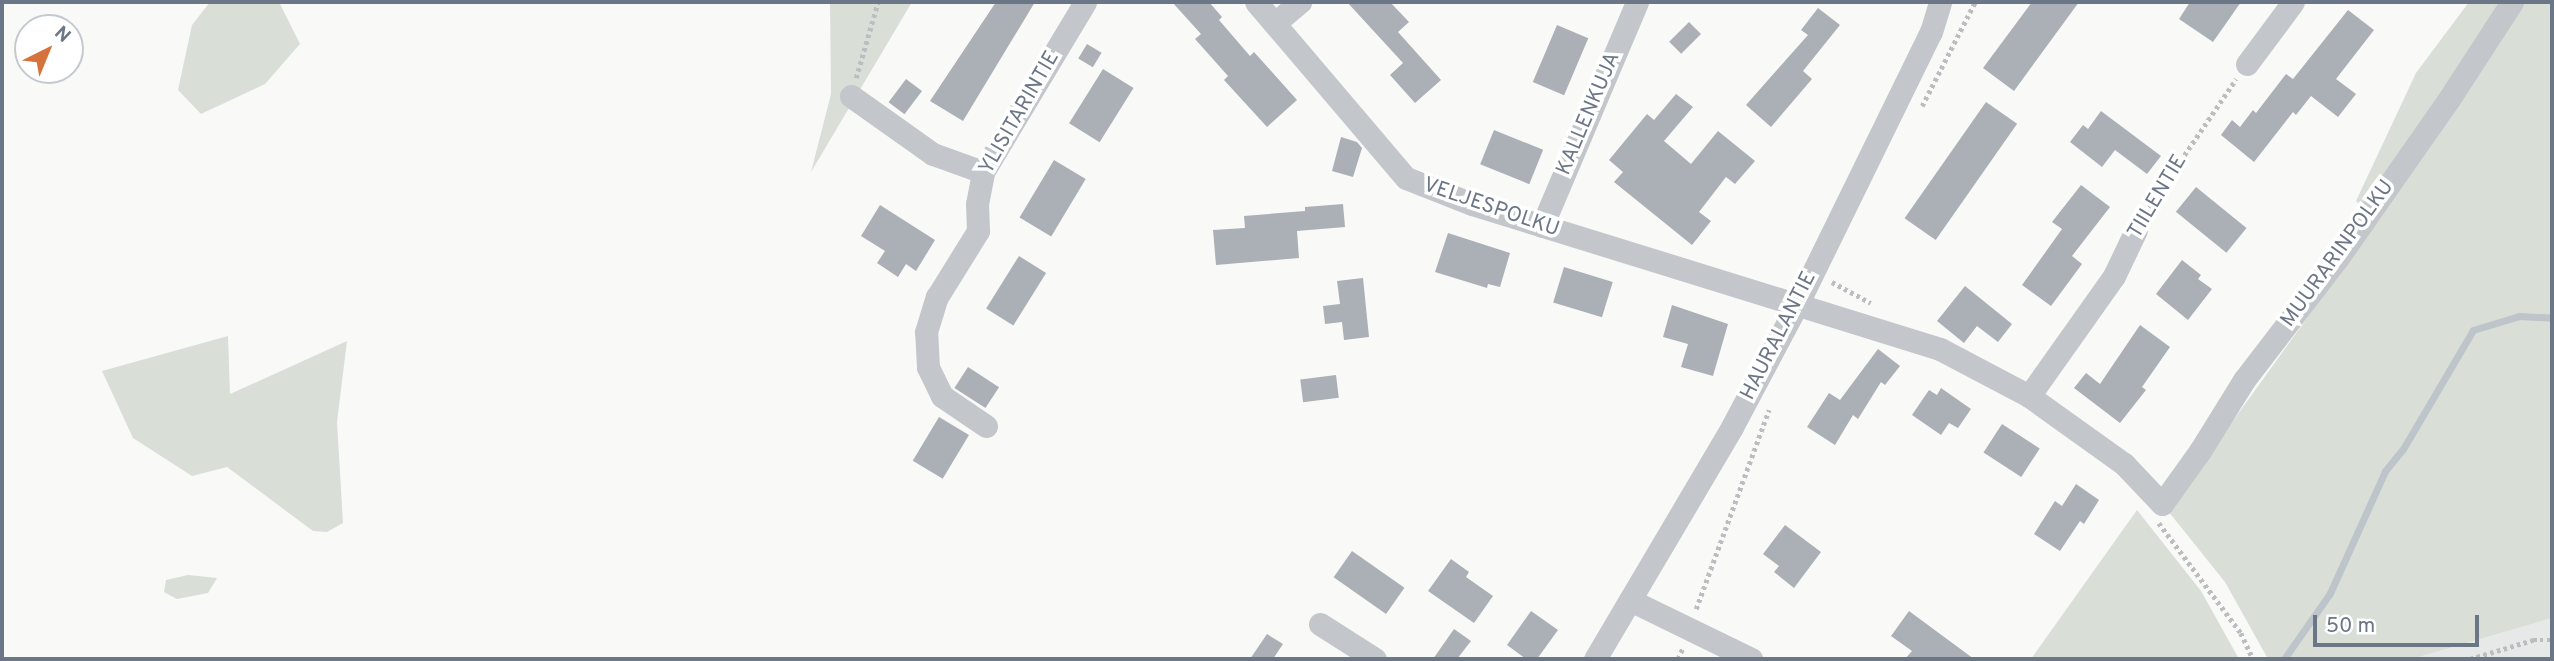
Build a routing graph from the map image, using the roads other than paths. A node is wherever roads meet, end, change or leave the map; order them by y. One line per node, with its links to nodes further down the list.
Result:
1 (1085, 2): 11 (street, YLISITARINTIE)
2 (1256, 2): 8 (street, VELJESPOLKU)
3 (1300, 2): 8 (street)
4 (1637, 2): 12 (street, KALLENKUJA)
5 (1940, 2): 14 (street, HAURALANTIE)
6 (2293, 2): 9 (street)
7 (2512, 2): 17 (street, MUURARINPOLKU)
8 (1275, 23): 12 (street, VELJESPOLKU)
9 (2247, 64)
10 (851, 96): 11 (street)
11 (982, 172): 16 (street, YLISITARINTIE)
12 (1542, 226): 14 (street, VELJESPOLKU)
13 (2136, 230): 15 (street, TIILENTIE)
14 (1797, 305): 15 (street, VELJESPOLKU); 18 (street, HAURALANTIE)
15 (2029, 396): 17 (street, VELJESPOLKU)
16 (986, 426)
17 (2162, 504)
18 (1630, 600): 21 (street, HAURALANTIE); 22 (street)
19 (1320, 624): 20 (street)
20 (1375, 659)
21 (1595, 659)
22 (1751, 659)

